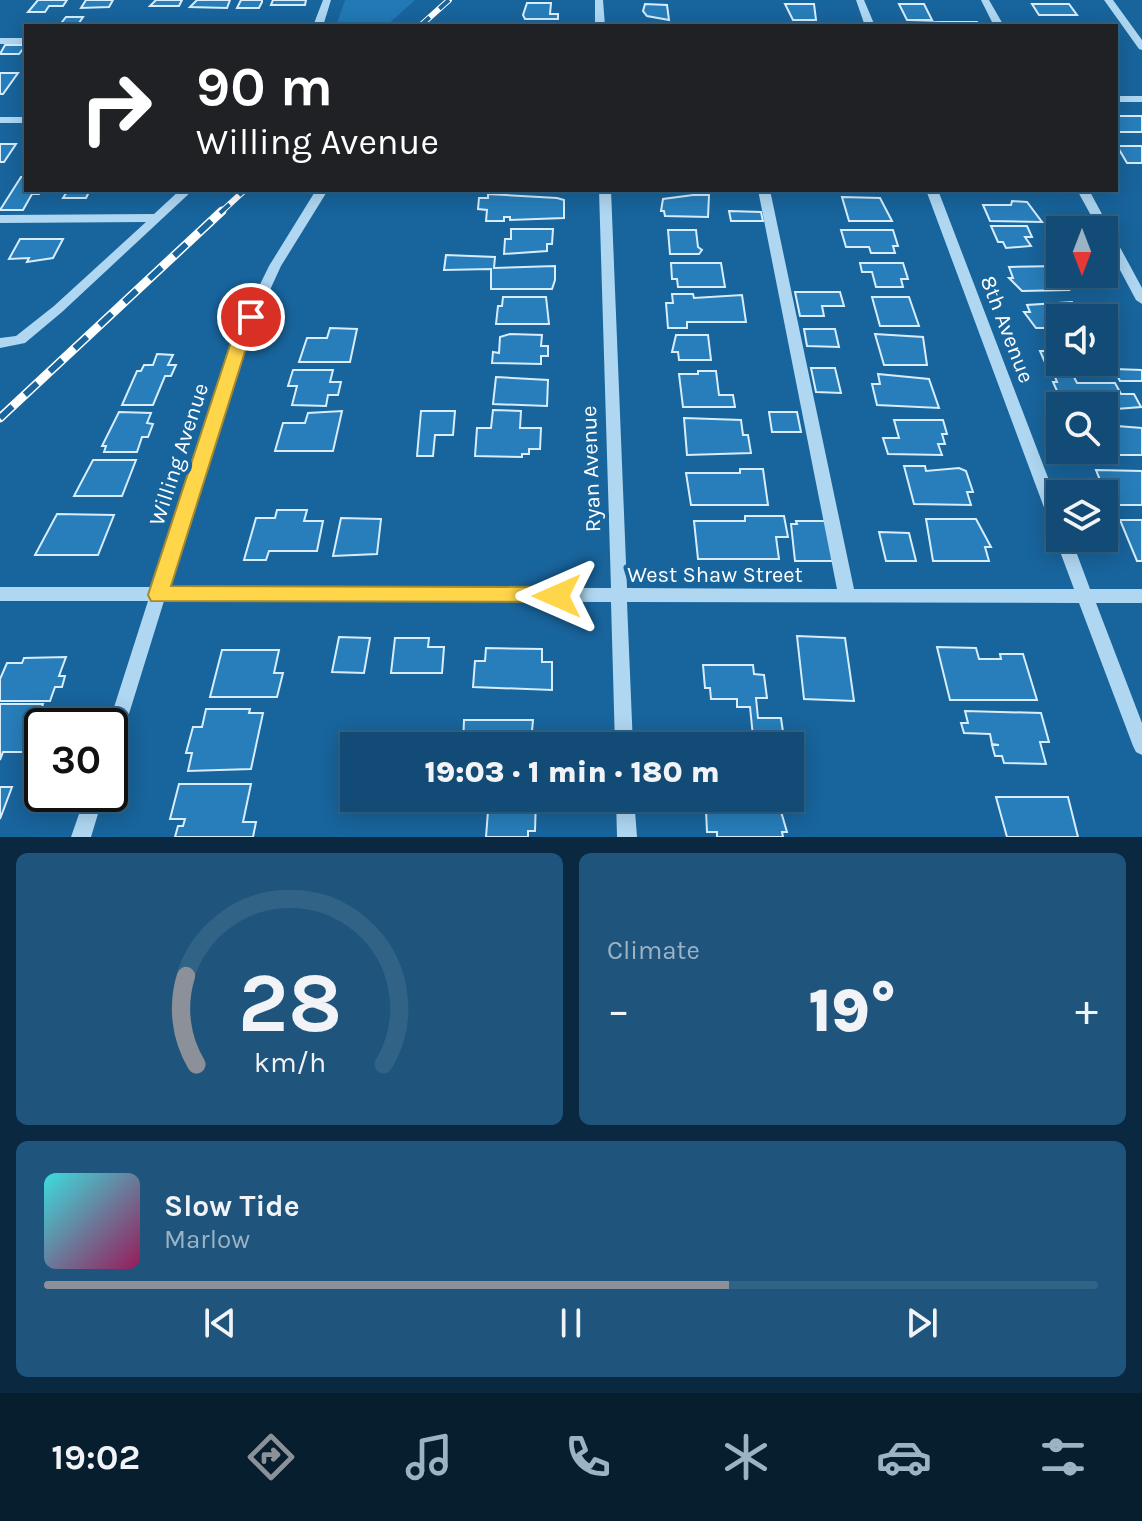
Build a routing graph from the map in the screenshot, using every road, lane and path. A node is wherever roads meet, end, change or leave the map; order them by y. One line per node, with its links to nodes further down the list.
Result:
1 (327, 0): 6 (street)
2 (599, 0): 7 (street)
3 (860, 0): 8 (street)
4 (985, 0): 9 (street)
5 (1108, 0): 12 (street)
6 (319, 24)
7 (600, 24)
8 (869, 24)
9 (998, 24)
10 (0, 41): 11 (street)
11 (24, 41)
12 (1142, 47)
13 (1118, 99): 14 (street)
14 (1142, 99)
15 (0, 120): 16 (street)
16 (24, 120)
17 (185, 192): 23 (street)
18 (321, 192): 30 (street, Willing Avenue)
19 (605, 192): 31 (street, Ryan Avenue)
20 (764, 192): 32 (street)
21 (933, 192): 27 (street, 8th Avenue)
22 (1084, 192): 25 (street)
23 (156, 218): 24 (street); 26 (street)
24 (0, 219)
25 (1142, 300)
26 (0, 343)
27 (1046, 492)
28 (1068, 552): 33 (street)
29 (0, 594): 30 (street, West Shaw Street)
30 (158, 595): 31 (street, West Shaw Street); 35 (street, Willing Avenue)
31 (619, 596): 32 (street, West Shaw Street); 36 (street, Ryan Avenue)
32 (847, 596): 33 (street, West Shaw Street)
33 (1085, 596): 34 (street, West Shaw Street); 37 (street)
34 (1142, 596)
35 (122, 708)
36 (624, 732)
37 (1142, 746)
38 (89, 812): 40 (street)
39 (626, 812): 41 (street)
40 (81, 837)
41 (627, 837)

